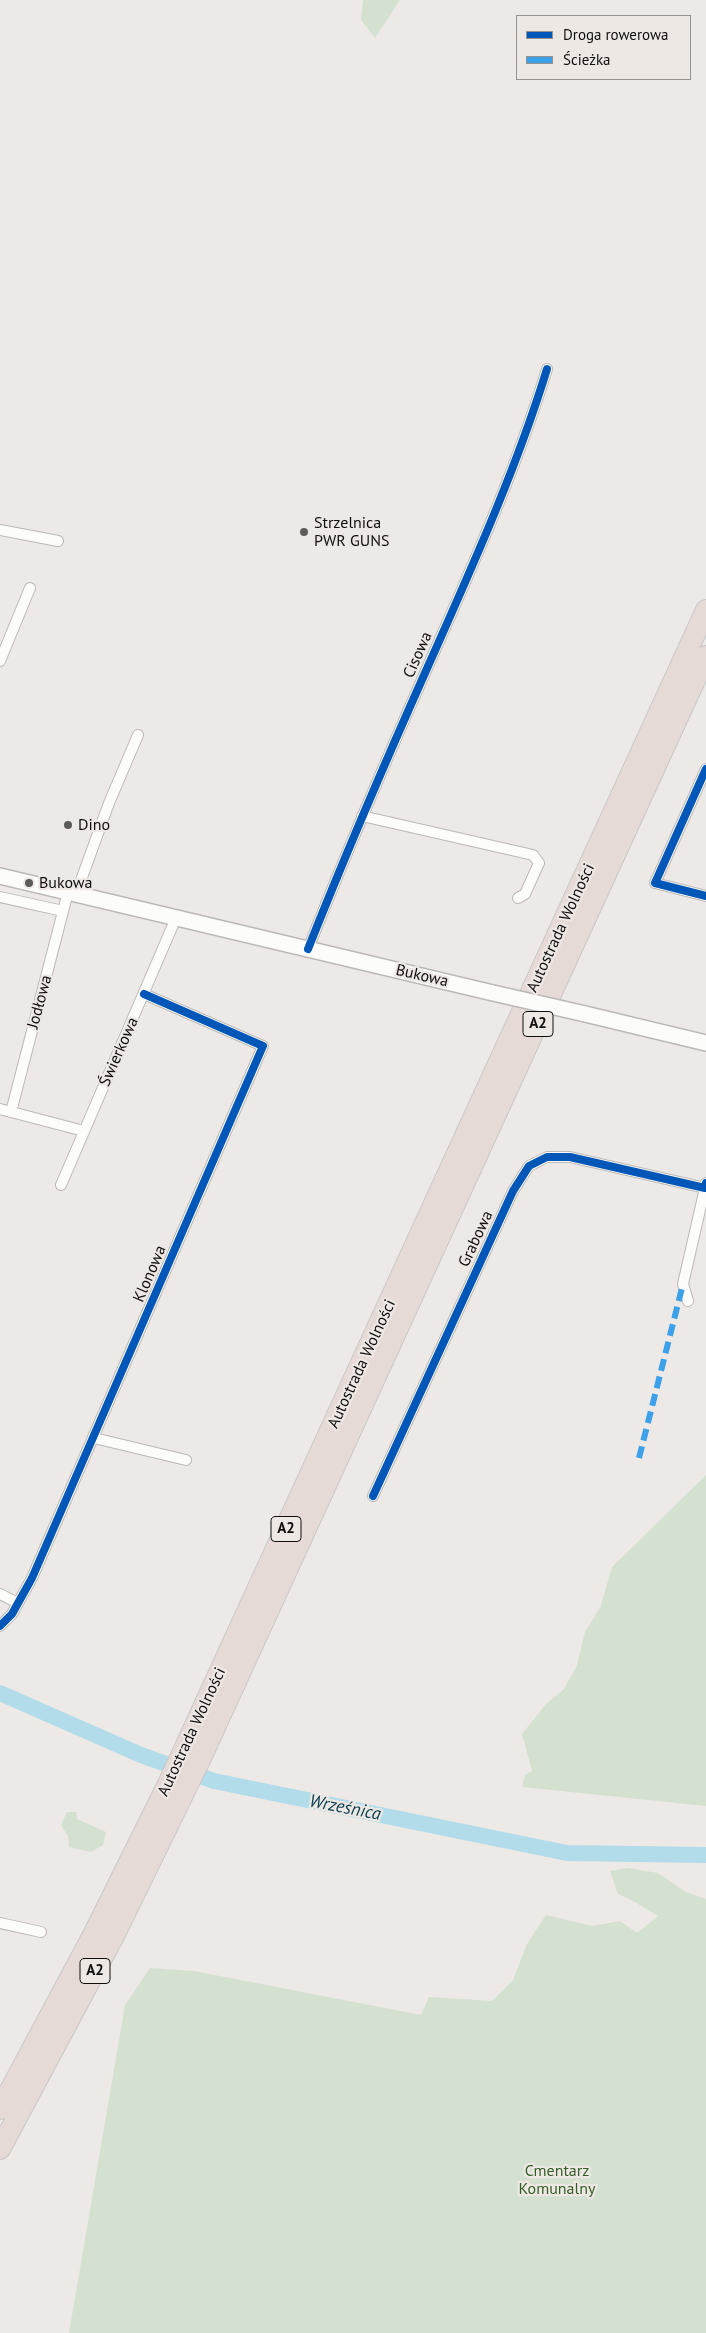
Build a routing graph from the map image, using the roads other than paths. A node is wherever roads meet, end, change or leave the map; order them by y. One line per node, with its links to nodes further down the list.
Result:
1 (547, 369): 10 (street, Cisowa)
2 (0, 530): 3 (street)
3 (58, 541)
4 (30, 588): 7 (street)
5 (706, 610): 33 (highway, Autostrada Wolności / A2)
6 (706, 656): 33 (highway, Autostrada Wolności / A2)
7 (0, 661)
8 (138, 735): 12 (street, Jodłowa)
9 (706, 769): 13 (street)
10 (362, 816): 15 (street); 18 (street, Cisowa)
11 (0, 876): 12 (main road, Bukowa)
12 (72, 893): 16 (street, Jodłowa); 17 (main road, Bukowa)
13 (706, 896)
14 (0, 897): 16 (street)
15 (518, 898)
16 (64, 911): 22 (street, Jodłowa)
17 (176, 918): 18 (main road, Bukowa); 19 (street, Świerkowa)
18 (308, 949): 20 (main road, Bukowa, bridge)
19 (144, 994): 23 (street, Świerkowa); 27 (street, Klonowa)
20 (706, 1043)
21 (0, 1110): 22 (street)
22 (11, 1112): 23 (street)
23 (84, 1131): 24 (street, Świerkowa)
24 (61, 1185)
25 (705, 1185): 26 (street, Grabowa); 29 (street, Grabowa)
26 (688, 1301)
27 (94, 1438): 28 (street); 31 (street, Klonowa)
28 (186, 1460)
29 (373, 1496)
30 (0, 1594): 31 (street)
31 (18, 1603): 32 (street, Klonowa)
32 (0, 1626)
33 (192, 1755): 34 (highway, Autostrada Wolności / A2)
34 (177, 1788): 37 (highway, Autostrada Wolności / A2); 38 (highway, Autostrada Wolności / A2)
35 (0, 1923): 36 (street)
36 (41, 1932)
37 (0, 2109)
38 (0, 2149)

